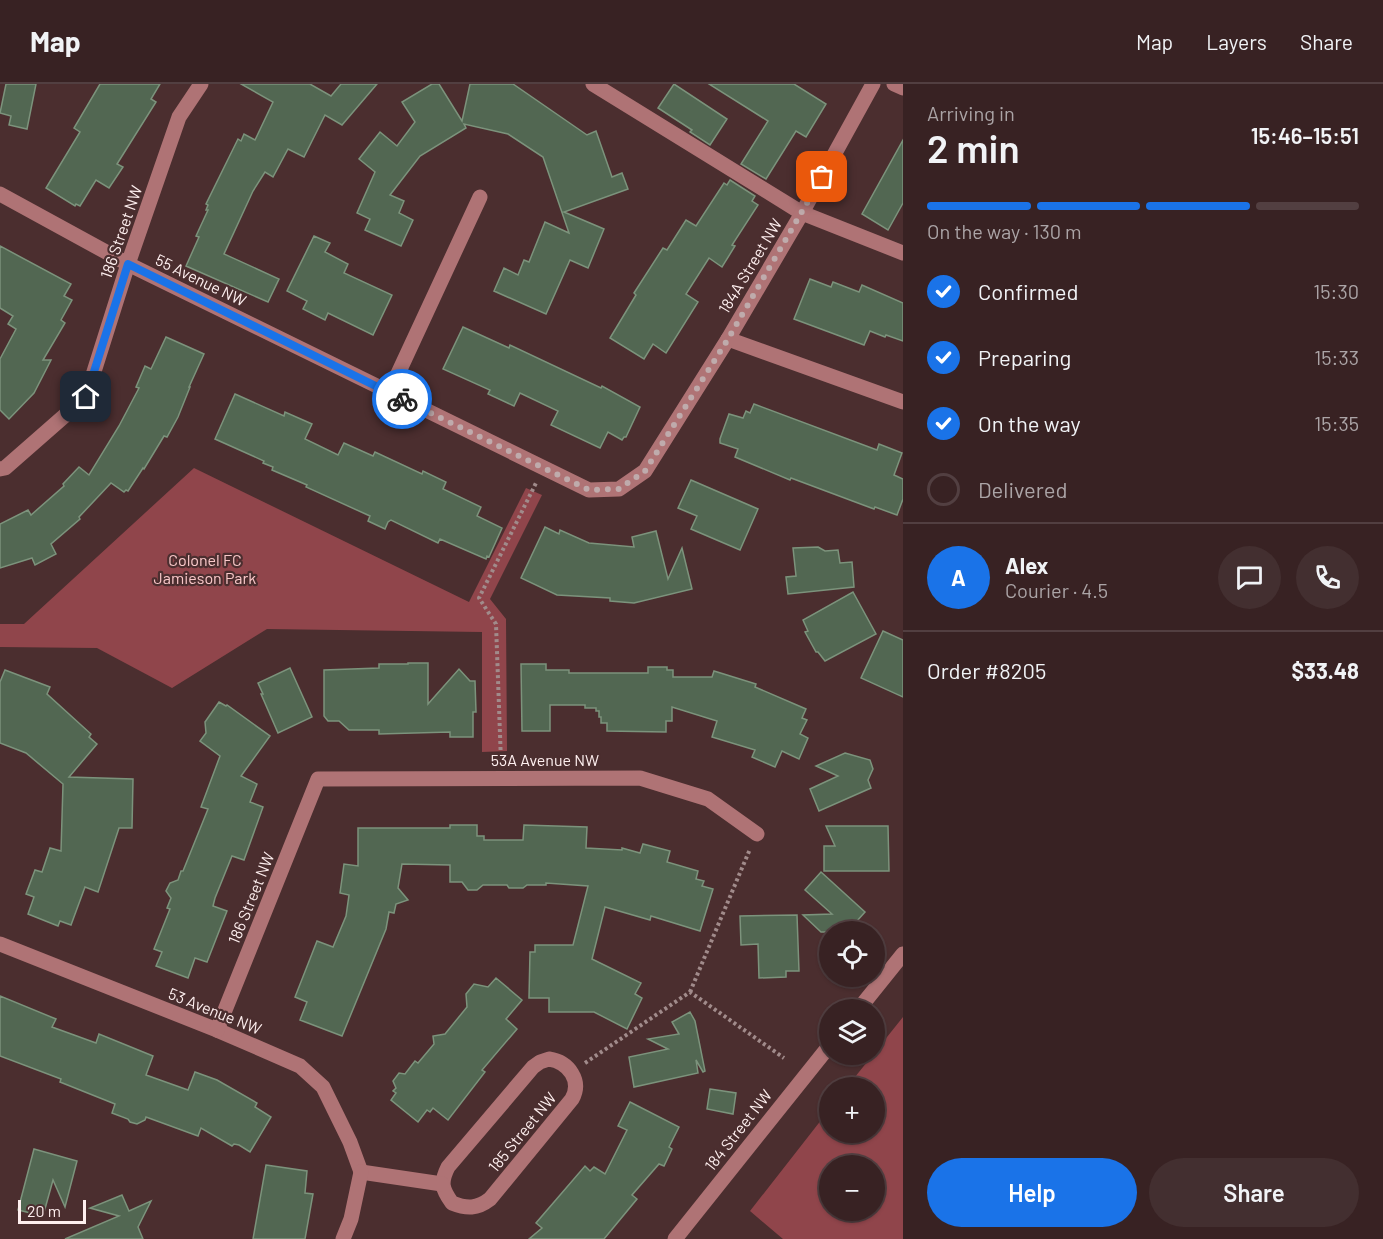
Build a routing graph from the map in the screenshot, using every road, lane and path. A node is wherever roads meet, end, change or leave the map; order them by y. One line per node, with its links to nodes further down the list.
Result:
1 (201, 84): 10 (street, 186 Street NW)
2 (593, 84): 8 (street)
3 (873, 84): 8 (street, 184A Street NW)
4 (894, 84): 5 (street)
5 (903, 88)
6 (1, 197): 10 (street, 55 Avenue NW)
7 (480, 197): 12 (street)
8 (802, 213): 9 (street); 11 (street, 184A Street NW)
9 (903, 253)
10 (128, 264): 12 (street, 55 Avenue NW); 15 (street, 186 Street NW)
11 (728, 339): 13 (street, 184A Street NW); 16 (street, 184A Street NW)
12 (389, 393): 14 (street, 55 Avenue NW)
13 (903, 402)
14 (544, 468): 16 (street, 55 Avenue NW); 17 (path)
15 (0, 469)
16 (631, 480)
17 (502, 778): 18 (street, 53A Avenue NW); 19 (street, 53A Avenue NW)
18 (318, 779): 24 (street, 186 Street NW)
19 (756, 834): 22 (path)
20 (0, 945): 24 (street, 53 Avenue NW)
21 (903, 954): 23 (street)
22 (690, 992): 25 (path); 27 (path)
23 (867, 999)
24 (217, 1030): 28 (street, 53 Avenue NW)
25 (784, 1058)
26 (819, 1058): 31 (street, 184 Street NW)
27 (572, 1072): 29 (street, 185 Street NW); 29 (street, 185 Street NW)
28 (361, 1172): 29 (street); 30 (street)
29 (442, 1184)
30 (343, 1239)
31 (675, 1239)

